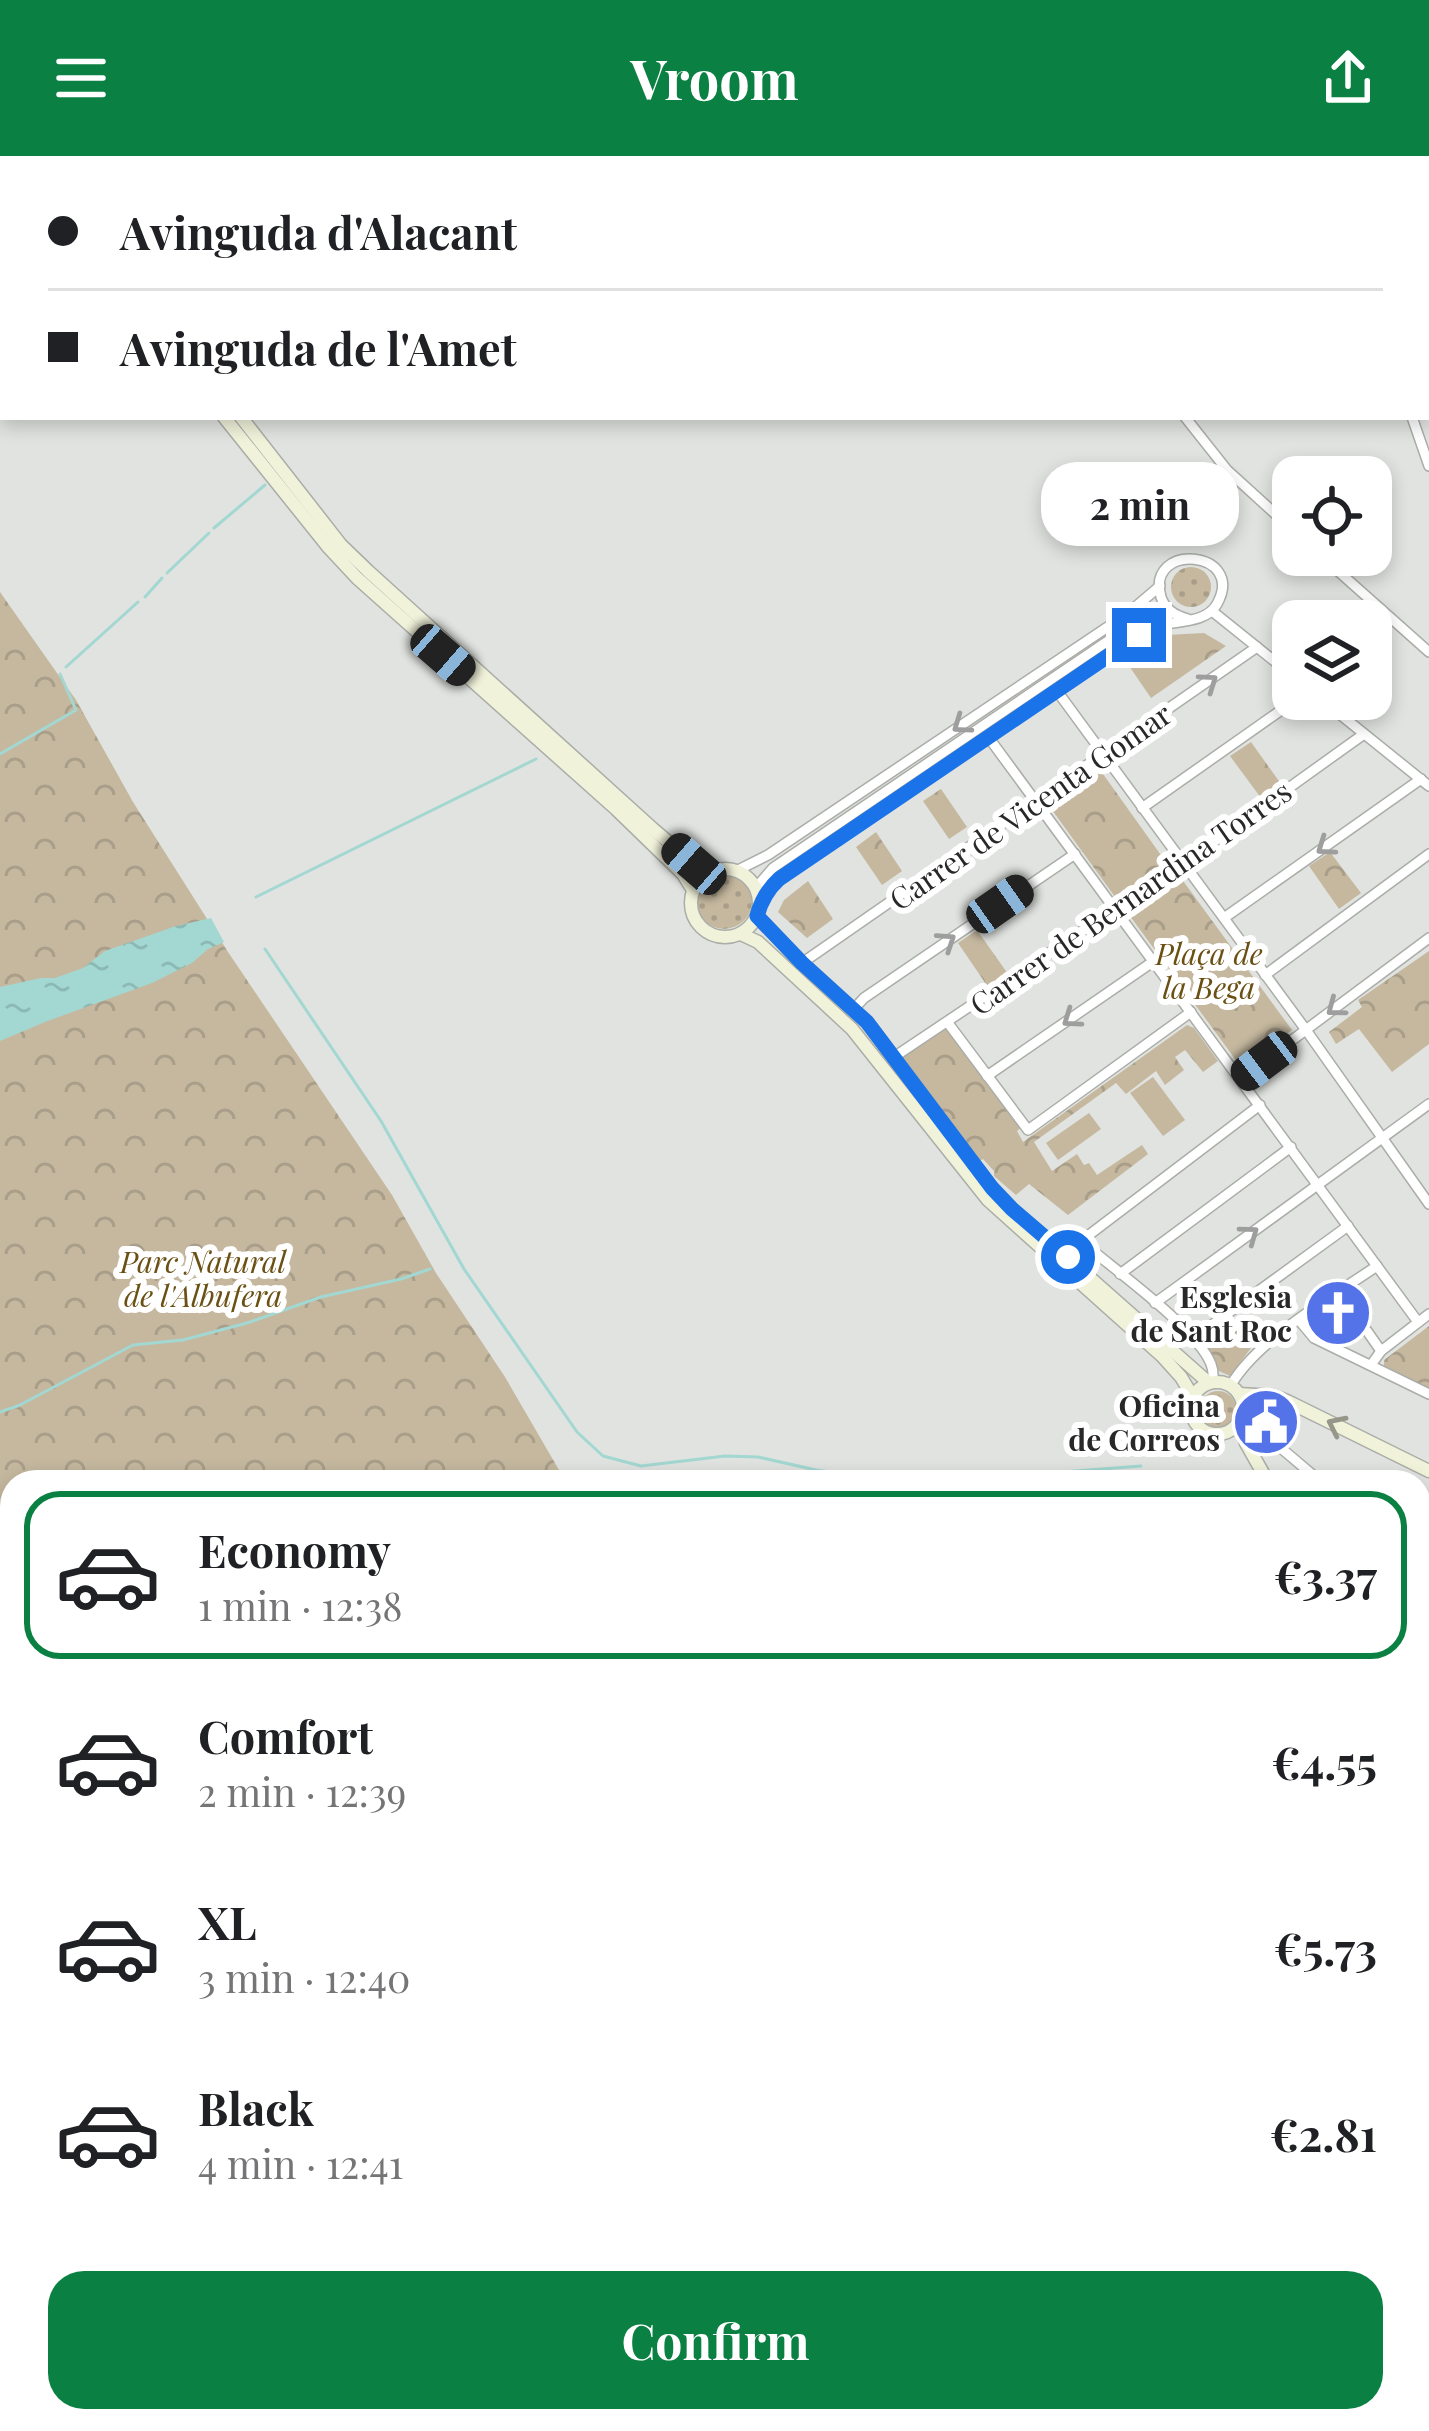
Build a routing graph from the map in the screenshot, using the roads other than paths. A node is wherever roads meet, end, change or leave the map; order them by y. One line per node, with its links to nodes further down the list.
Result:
1 (226, 420): 29 (main road)
2 (243, 420): 28 (main road)
3 (1187, 420): 6 (street)
4 (1413, 420): 5 (street)
5 (1429, 466)
6 (1272, 511)
7 (1344, 576): 13 (street)
8 (1160, 586): 9 (street); 10 (street); 27 (street, one-way to 27)
9 (1168, 610): 11 (street); 30 (street)
10 (1213, 611): 11 (street); 12 (street)
11 (1188, 619): 15 (street)
12 (1257, 647): 14 (street); 20 (street, Carrer de Vicenta Gomar, one-way to 12)
13 (1429, 652)
14 (1272, 659)
15 (1057, 692): 19 (street); 20 (street)
16 (1272, 717): 23 (street)
17 (1347, 720): 18 (street)
18 (1364, 734): 21 (street); 26 (street, Carrer de Bernardina Torres)
19 (989, 738): 22 (street); 30 (street)
20 (1104, 755): 22 (street, Carrer de Vicenta Gomar); 23 (street)
21 (1425, 783): 32 (street, one-way to 32)
22 (1036, 801): 24 (street); 36 (street, Carrer de Vicenta Gomar)
23 (1142, 808): 26 (street)
24 (1075, 854): 31 (street); 38 (street, one-way to 24)
25 (1429, 854): 37 (street)
26 (1183, 862): 31 (street, Carrer de Bernardina Torres); 32 (street)
27 (738, 870): 28 (main road); 30 (main road)
28 (708, 872): 29 (main road)
29 (693, 890): 33 (main road)
30 (758, 904): 33 (main road); 36 (main road)
31 (1115, 908): 35 (street); 40 (street, Carrer de Bernardina Torres)
32 (1224, 918): 37 (street)
33 (741, 934): 67 (main road)
34 (1429, 938): 41 (street, one-way to 41)
35 (1154, 962): 39 (street); 43 (street, one-way to 43)
36 (802, 963): 38 (main road)
37 (1265, 975): 41 (street)
38 (854, 1010): 42 (main road)
39 (1191, 1012): 43 (street); 44 (street)
40 (948, 1023): 42 (street, Carrer de Bernardina Torres); 43 (street)
41 (1306, 1030): 44 (street); 47 (street)
42 (894, 1057): 60 (main road)
43 (988, 1076)
44 (1240, 1079): 46 (street)
45 (1429, 1104): 47 (street)
46 (1260, 1105): 48 (street); 53 (street)
47 (1380, 1138): 49 (street); 50 (street)
48 (1291, 1147): 49 (street); 53 (street)
49 (1317, 1184): 51 (street); 54 (street, one-way to 49)
50 (1429, 1204)
51 (1348, 1226): 52 (street); 61 (street)
52 (1377, 1266): 56 (street); 57 (street)
53 (1120, 1274): 54 (street)
54 (1155, 1303): 58 (street)
55 (1429, 1314): 57 (street)
56 (1299, 1320): 63 (street); 65 (street)
57 (1418, 1322): 62 (street)
58 (1178, 1323): 60 (street); 61 (street)
59 (1367, 1331): 62 (street)
60 (1153, 1333): 64 (main road)
61 (1193, 1338): 64 (street)
62 (1381, 1351): 63 (street)
63 (1371, 1365): 66 (street)
64 (1210, 1383): 65 (main road); 67 (main road)
65 (1235, 1390): 68 (main road); 73 (main road, one-way to 65)
66 (1429, 1394)
67 (1193, 1397): 69 (main road)
68 (1240, 1418): 69 (main road); 71 (main road); 72 (street)
69 (1222, 1433): 70 (main road)
70 (1256, 1470)
71 (1258, 1470)
72 (1306, 1470)
73 (1427, 1470)

